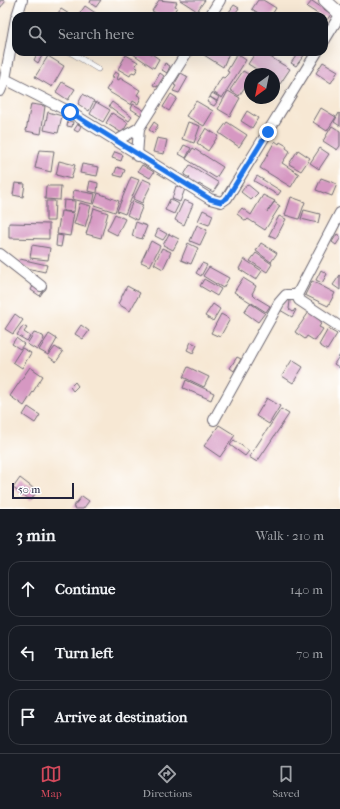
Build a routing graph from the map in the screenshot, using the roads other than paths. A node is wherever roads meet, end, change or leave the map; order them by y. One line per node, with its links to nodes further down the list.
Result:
1 (22, 0): 4 (street)
2 (220, 0): 5 (street)
3 (325, 0): 6 (street)
4 (18, 12)
5 (212, 12)
6 (340, 15): 7 (street)
7 (328, 34)
8 (12, 40): 13 (street)
9 (77, 56): 12 (lane)
10 (184, 56): 15 (street)
11 (315, 56): 17 (street)
12 (98, 69)
13 (5, 79): 14 (street); 16 (street)
14 (0, 91)
15 (139, 128): 16 (street); 17 (street)
16 (116, 141): 17 (street)
17 (137, 156)
18 (340, 213): 21 (street)
19 (0, 254): 20 (street)
20 (41, 286)
21 (297, 295): 22 (street); 23 (street)
22 (340, 327)
23 (214, 420)

